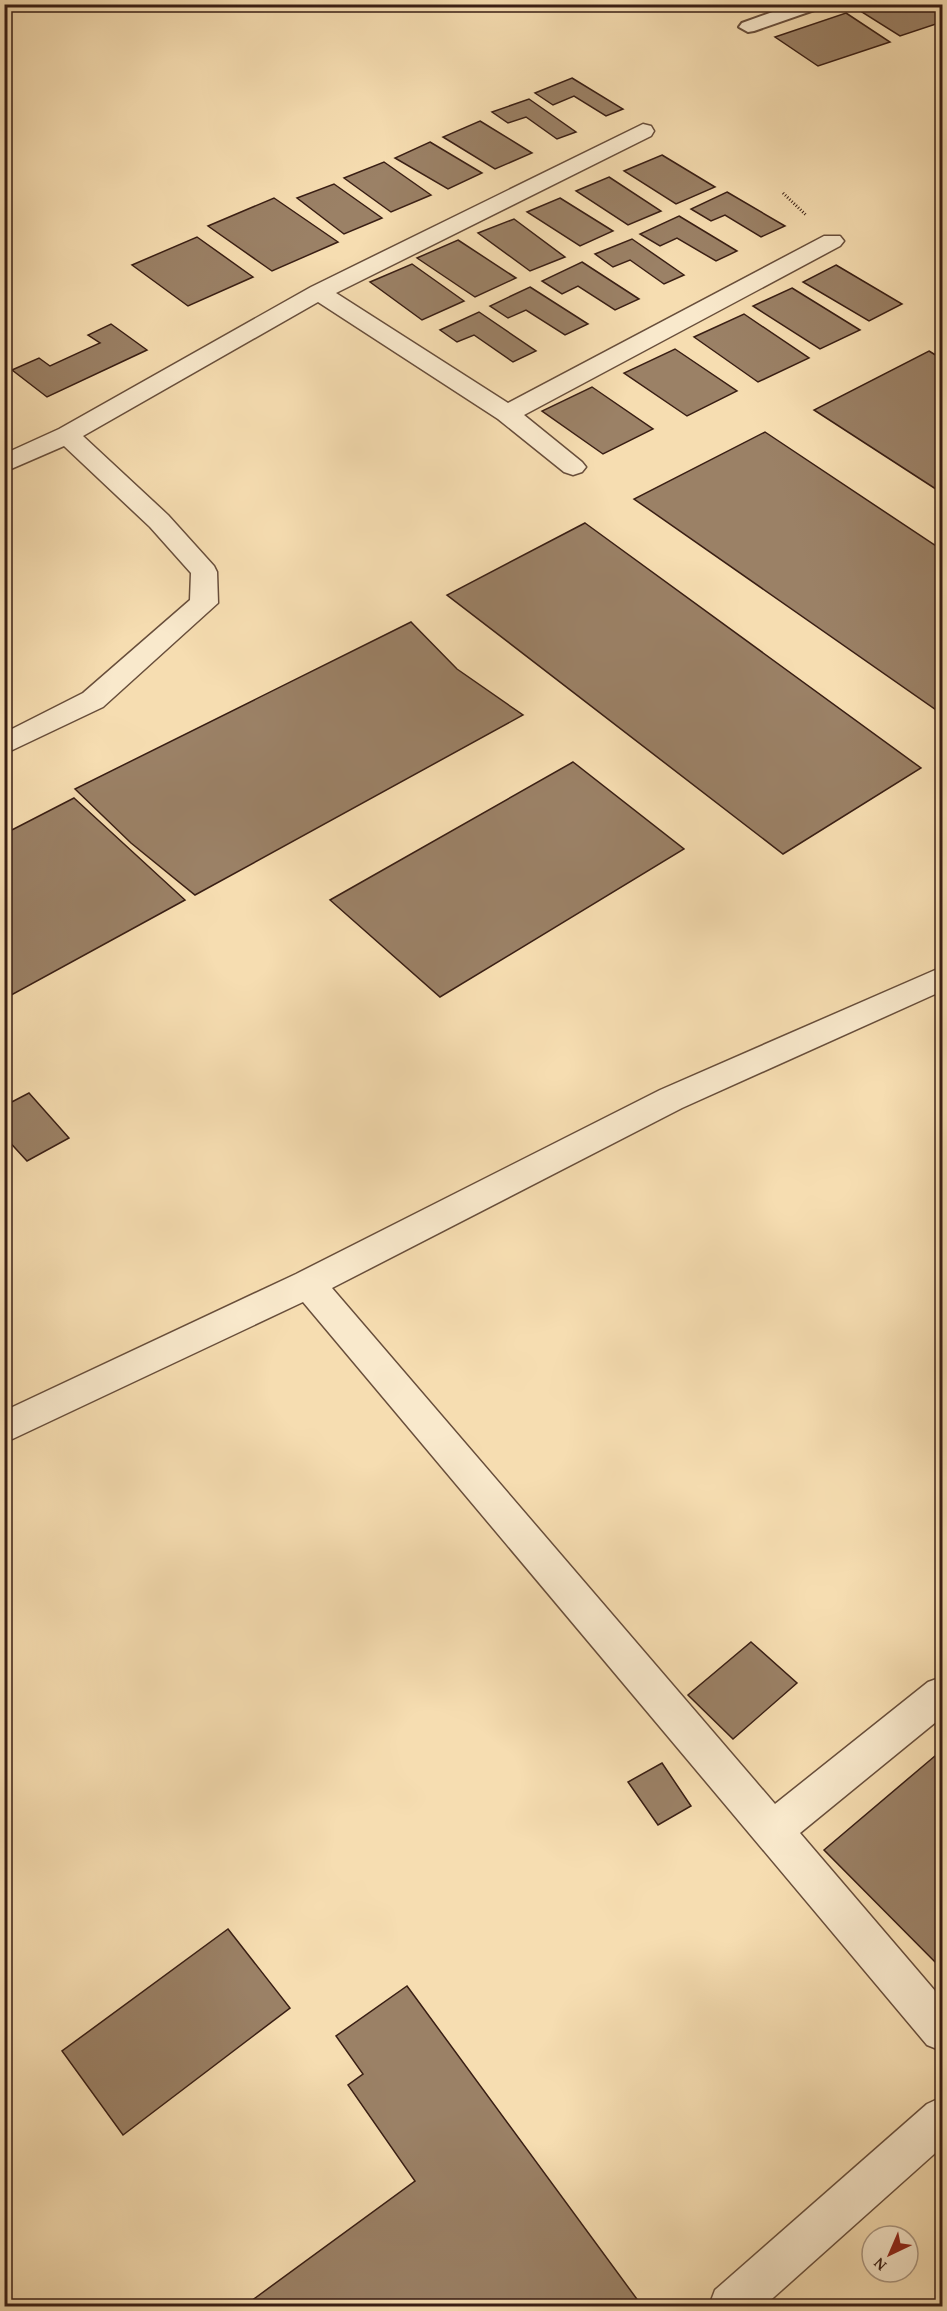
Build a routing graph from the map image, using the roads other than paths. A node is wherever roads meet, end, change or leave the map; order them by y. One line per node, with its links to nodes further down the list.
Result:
1 (814, 4): 2 (lane)
2 (748, 27)
3 (643, 131): 5 (street)
4 (832, 241): 6 (street)
5 (319, 292): 6 (street); 7 (street)
6 (507, 414): 9 (street)
7 (68, 434): 8 (street); 10 (street)
8 (4, 464)
9 (573, 468)
10 (4, 745)
11 (942, 978): 12 (street)
12 (308, 1284): 13 (street); 15 (street)
13 (4, 1428)
14 (942, 1694): 15 (street)
15 (773, 1830): 16 (street)
16 (942, 2030)
17 (942, 2119): 18 (street)
18 (731, 2307)

